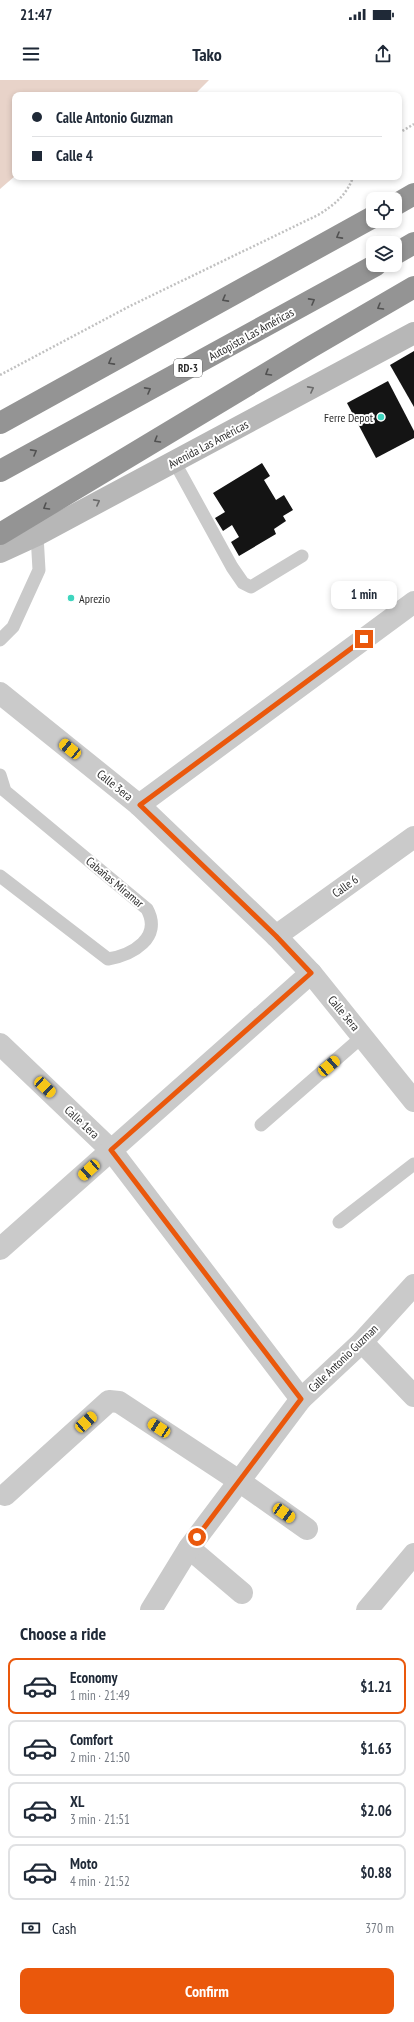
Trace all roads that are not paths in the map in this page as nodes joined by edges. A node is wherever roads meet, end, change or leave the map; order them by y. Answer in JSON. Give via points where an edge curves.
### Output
{"nodes":[{"id":1,"x":414,"y":194,"type":"edge"},
{"id":2,"x":402,"y":201,"type":"edge"},
{"id":3,"x":366,"y":221,"type":"edge"},
{"id":4,"x":414,"y":243,"type":"edge"},
{"id":5,"x":402,"y":250,"type":"edge"},
{"id":6,"x":366,"y":270,"type":"edge"},
{"id":7,"x":414,"y":287,"type":"edge"},
{"id":8,"x":414,"y":333,"type":"edge"},
{"id":9,"x":0,"y":423,"type":"edge"},
{"id":10,"x":174,"y":461,"type":"junction"},
{"id":11,"x":0,"y":471,"type":"edge"},
{"id":12,"x":0,"y":534,"type":"edge"},
{"id":13,"x":37,"y":534,"type":"junction"},
{"id":14,"x":0,"y":552,"type":"edge"},
{"id":15,"x":302,"y":556,"type":"dead end"},
{"id":16,"x":414,"y":602,"type":"edge"},
{"id":17,"x":0,"y":640,"type":"edge"},
{"id":18,"x":0,"y":693,"type":"edge"},
{"id":19,"x":0,"y":775,"type":"edge"},
{"id":20,"x":140,"y":805,"type":"junction"},
{"id":21,"x":414,"y":837,"type":"edge"},
{"id":22,"x":0,"y":876,"type":"edge"},
{"id":23,"x":276,"y":936,"type":"junction"},
{"id":24,"x":311,"y":973,"type":"junction"},
{"id":25,"x":363,"y":1036,"type":"junction"},
{"id":26,"x":0,"y":1044,"type":"edge"},
{"id":27,"x":414,"y":1101,"type":"edge"},
{"id":28,"x":261,"y":1126,"type":"dead end"},
{"id":29,"x":111,"y":1150,"type":"junction"},
{"id":30,"x":414,"y":1164,"type":"edge"},
{"id":31,"x":339,"y":1222,"type":"dead end"},
{"id":32,"x":0,"y":1249,"type":"edge"},
{"id":33,"x":414,"y":1285,"type":"edge"},
{"id":34,"x":362,"y":1342,"type":"junction"},
{"id":35,"x":413,"y":1392,"type":"edge"},
{"id":36,"x":301,"y":1399,"type":"junction"},
{"id":37,"x":239,"y":1481,"type":"junction"},
{"id":38,"x":5,"y":1495,"type":"dead end"},
{"id":39,"x":307,"y":1530,"type":"dead end"},
{"id":40,"x":189,"y":1548,"type":"junction"},
{"id":41,"x":414,"y":1554,"type":"edge"},
{"id":42,"x":242,"y":1593,"type":"dead end"},
{"id":43,"x":151,"y":1610,"type":"edge"},
{"id":44,"x":367,"y":1610,"type":"edge"}],
"edges":[{"from":1,"to":2,"type":"highway"},
{"from":3,"to":9,"type":"highway","one_way":true},
{"from":4,"to":5,"type":"highway"},
{"from":11,"to":6,"type":"highway","name":"Autopista Las Américas","number":"RD-3","one_way":true},
{"from":7,"to":12,"type":"highway","one_way":true},
{"from":10,"to":8,"type":"main road","name":"Avenida Las Américas","one_way":true},
{"from":13,"to":10,"type":"main road","name":"Avenida Las Américas","one_way":true},
{"from":10,"to":15,"type":"lane","via":[[243,583],[251,587]]},
{"from":13,"to":14,"type":"main road","name":"Avenida Las Américas"},
{"from":13,"to":17,"type":"lane","via":[[39,570],[13,627]]},
{"from":16,"to":20,"type":"street"},
{"from":18,"to":20,"type":"street","name":"Calle 3era"},
{"from":19,"to":22,"type":"lane","name":"Cabañas Miramar","via":[[6,791],[147,910],[152,919],[152,929],[141,946],[124,956],[108,959]]},
{"from":20,"to":23,"type":"street","name":"Calle 3era"},
{"from":21,"to":23,"type":"street","name":"Calle 6"},
{"from":23,"to":24,"type":"street","name":"Calle 3era"},
{"from":24,"to":25,"type":"street","name":"Calle 3era"},
{"from":24,"to":29,"type":"street"},
{"from":25,"to":27,"type":"street","name":"Calle 3era"},
{"from":25,"to":28,"type":"lane"},
{"from":26,"to":29,"type":"street","name":"Calle 1era"},
{"from":29,"to":32,"type":"street"},
{"from":29,"to":36,"type":"street","name":"Calle 1era"},
{"from":30,"to":31,"type":"lane"},
{"from":33,"to":34,"type":"street","name":"Calle Antonio Guzman"},
{"from":34,"to":35,"type":"street"},
{"from":34,"to":36,"type":"street","name":"Calle Antonio Guzman"},
{"from":36,"to":37,"type":"street","name":"Calle Antonio Guzman"},
{"from":37,"to":38,"type":"street","via":[[119,1402],[109,1401]]},
{"from":37,"to":39,"type":"street"},
{"from":37,"to":40,"type":"street","name":"Calle Antonio Guzman"},
{"from":40,"to":42,"type":"street"},
{"from":40,"to":43,"type":"street","name":"Calle Antonio Guzman"},
{"from":41,"to":44,"type":"street"}]}
